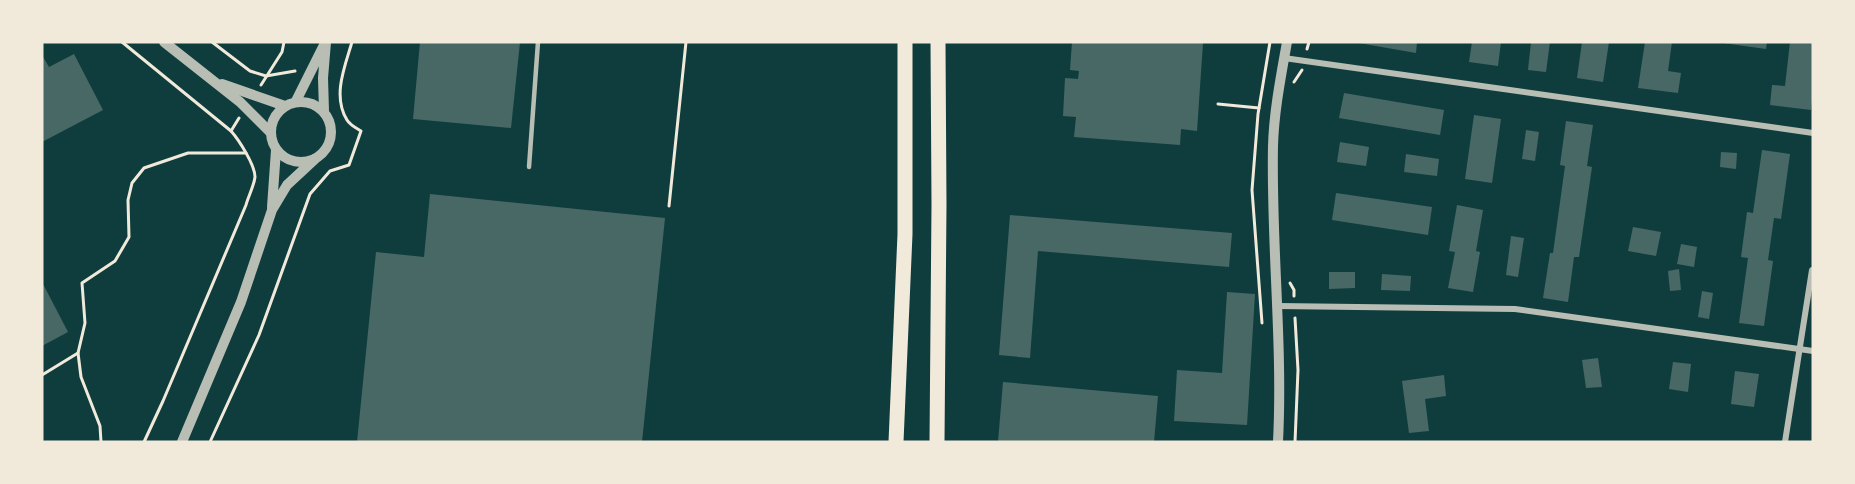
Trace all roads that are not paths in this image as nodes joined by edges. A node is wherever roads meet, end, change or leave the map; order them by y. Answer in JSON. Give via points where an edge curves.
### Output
{"nodes":[{"id":1,"x":164,"y":42,"type":"edge"},
{"id":2,"x":326,"y":42,"type":"edge"},
{"id":3,"x":538,"y":42,"type":"edge"},
{"id":4,"x":905,"y":42,"type":"edge"},
{"id":5,"x":938,"y":42,"type":"edge"},
{"id":6,"x":1287,"y":42,"type":"edge"},
{"id":7,"x":1284,"y":58,"type":"junction"},
{"id":8,"x":216,"y":82,"type":"junction"},
{"id":9,"x":296,"y":101,"type":"junction"},
{"id":10,"x":285,"y":106,"type":"junction"},
{"id":11,"x":324,"y":111,"type":"junction"},
{"id":12,"x":270,"y":132,"type":"junction"},
{"id":13,"x":1813,"y":134,"type":"edge"},
{"id":14,"x":276,"y":150,"type":"junction"},
{"id":15,"x":315,"y":159,"type":"junction"},
{"id":16,"x":529,"y":167,"type":"dead end"},
{"id":17,"x":272,"y":210,"type":"junction"},
{"id":18,"x":1812,"y":270,"type":"edge"},
{"id":19,"x":1278,"y":306,"type":"junction"},
{"id":20,"x":1800,"y":349,"type":"junction"},
{"id":21,"x":1813,"y":351,"type":"edge"},
{"id":22,"x":182,"y":442,"type":"edge"},
{"id":23,"x":896,"y":442,"type":"edge"},
{"id":24,"x":937,"y":442,"type":"edge"},
{"id":25,"x":1278,"y":442,"type":"edge"},
{"id":26,"x":1785,"y":442,"type":"edge"}],
"edges":[{"from":1,"to":8,"type":"street"},
{"from":2,"to":9,"type":"street"},
{"from":2,"to":11,"type":"street"},
{"from":3,"to":16,"type":"lane"},
{"from":4,"to":23,"type":"main road","via":[[905,234]]},
{"from":5,"to":24,"type":"main road"},
{"from":6,"to":7,"type":"street"},
{"from":7,"to":13,"type":"street"},
{"from":7,"to":19,"type":"street","via":[[1273,143]]},
{"from":8,"to":10,"type":"street"},
{"from":8,"to":12,"type":"street"},
{"from":9,"to":10,"type":"street"},
{"from":9,"to":11,"type":"street"},
{"from":10,"to":12,"type":"street","via":[[275,116]]},
{"from":11,"to":15,"type":"street","via":[[332,127],[331,139]]},
{"from":12,"to":14,"type":"street"},
{"from":14,"to":15,"type":"street","via":[[295,162]]},
{"from":14,"to":17,"type":"street"},
{"from":15,"to":17,"type":"street","via":[[287,185]]},
{"from":17,"to":22,"type":"street","via":[[241,302]]},
{"from":18,"to":20,"type":"street"},
{"from":19,"to":20,"type":"street","via":[[1515,309]]},
{"from":19,"to":25,"type":"street"},
{"from":20,"to":21,"type":"street"},
{"from":20,"to":26,"type":"street"}]}
